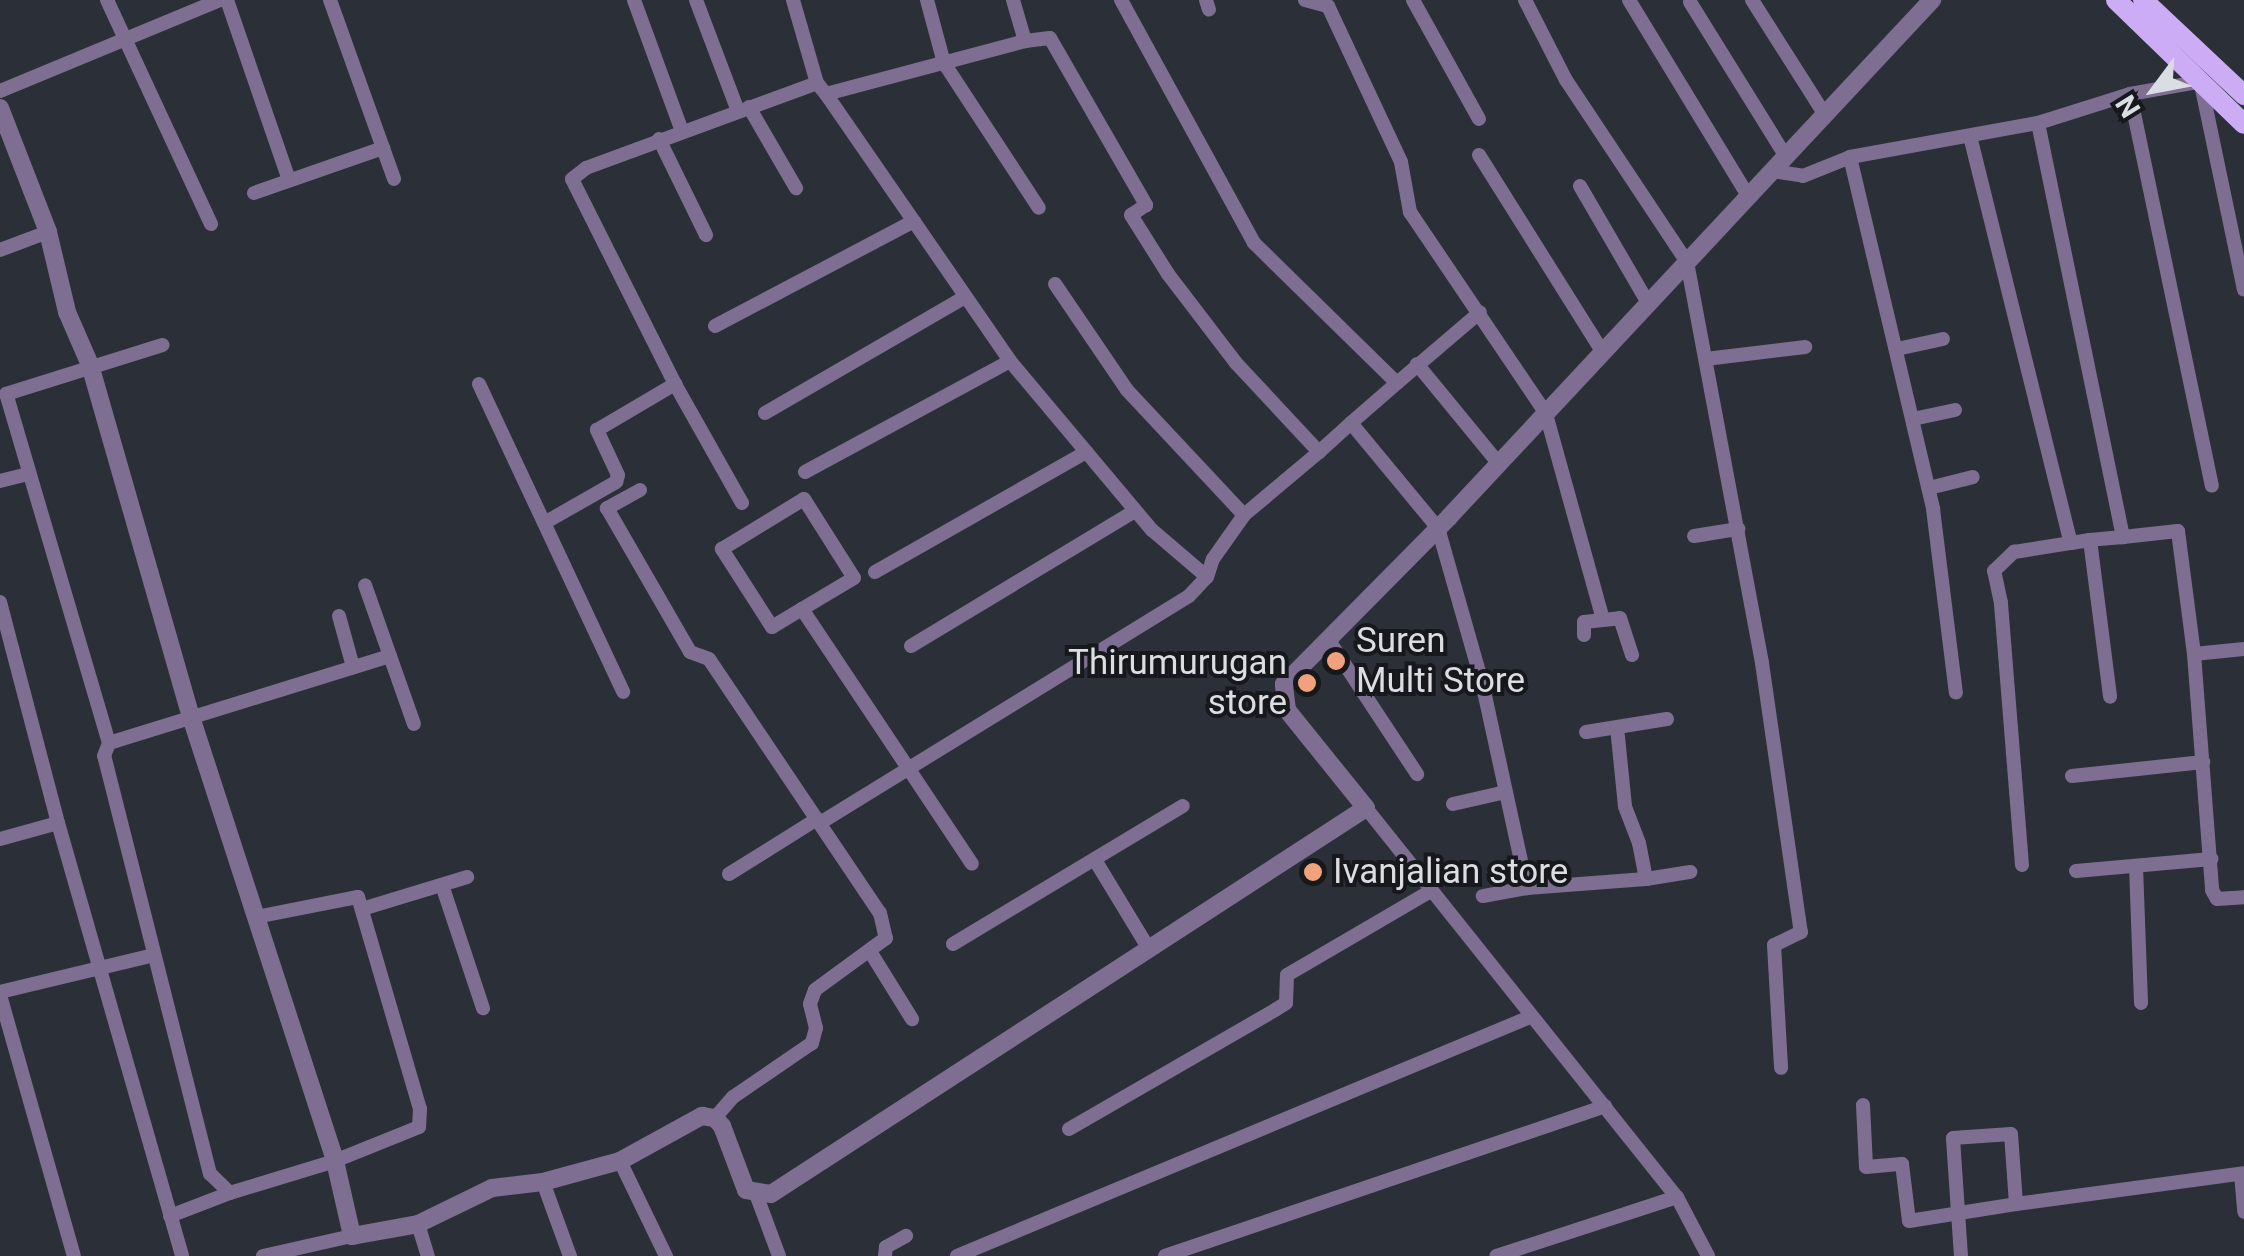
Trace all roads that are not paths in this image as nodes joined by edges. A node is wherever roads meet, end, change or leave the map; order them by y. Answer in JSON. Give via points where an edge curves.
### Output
{"nodes":[{"id":1,"x":107,"y":0,"type":"edge"},
{"id":2,"x":223,"y":0,"type":"edge"},
{"id":3,"x":330,"y":0,"type":"edge"},
{"id":4,"x":634,"y":0,"type":"edge"},
{"id":5,"x":696,"y":0,"type":"edge"},
{"id":6,"x":792,"y":0,"type":"edge"},
{"id":7,"x":927,"y":0,"type":"edge"},
{"id":8,"x":1014,"y":0,"type":"edge"},
{"id":9,"x":1121,"y":0,"type":"edge"},
{"id":10,"x":1305,"y":0,"type":"edge"},
{"id":11,"x":1413,"y":0,"type":"edge"},
{"id":12,"x":1525,"y":0,"type":"edge"},
{"id":13,"x":1629,"y":0,"type":"edge"},
{"id":14,"x":1752,"y":0,"type":"edge"},
{"id":15,"x":1932,"y":0,"type":"edge"},
{"id":16,"x":2116,"y":0,"type":"edge"},
{"id":17,"x":2144,"y":0,"type":"edge"},
{"id":18,"x":1690,"y":2,"type":"edge"},
{"id":19,"x":124,"y":41,"type":"junction"},
{"id":20,"x":1025,"y":41,"type":"junction"},
{"id":21,"x":944,"y":62,"type":"junction"},
{"id":22,"x":2215,"y":67,"type":"junction"},
{"id":23,"x":2200,"y":84,"type":"junction"},
{"id":24,"x":822,"y":88,"type":"junction"},
{"id":25,"x":0,"y":91,"type":"edge"},
{"id":26,"x":2130,"y":94,"type":"junction"},
{"id":27,"x":2244,"y":95,"type":"edge"},
{"id":28,"x":0,"y":108,"type":"edge"},
{"id":29,"x":743,"y":109,"type":"junction"},
{"id":30,"x":1825,"y":115,"type":"junction"},
{"id":31,"x":1479,"y":120,"type":"dead end"},
{"id":32,"x":2038,"y":124,"type":"junction"},
{"id":33,"x":2244,"y":124,"type":"edge"},
{"id":34,"x":682,"y":131,"type":"junction"},
{"id":35,"x":1970,"y":136,"type":"junction"},
{"id":36,"x":659,"y":140,"type":"junction"},
{"id":37,"x":384,"y":148,"type":"junction"},
{"id":38,"x":1478,"y":156,"type":"dead end"},
{"id":39,"x":1850,"y":158,"type":"junction"},
{"id":40,"x":1779,"y":164,"type":"junction"},
{"id":41,"x":394,"y":179,"type":"dead end"},
{"id":42,"x":289,"y":180,"type":"junction"},
{"id":43,"x":1580,"y":186,"type":"dead end"},
{"id":44,"x":796,"y":188,"type":"dead end"},
{"id":45,"x":254,"y":193,"type":"dead end"},
{"id":46,"x":1749,"y":197,"type":"junction"},
{"id":47,"x":1039,"y":208,"type":"dead end"},
{"id":48,"x":914,"y":220,"type":"junction"},
{"id":49,"x":212,"y":224,"type":"dead end"},
{"id":50,"x":48,"y":232,"type":"junction"},
{"id":51,"x":706,"y":235,"type":"dead end"},
{"id":52,"x":0,"y":250,"type":"edge"},
{"id":53,"x":1687,"y":262,"type":"junction"},
{"id":54,"x":1054,"y":284,"type":"dead end"},
{"id":55,"x":2244,"y":290,"type":"edge"},
{"id":56,"x":963,"y":298,"type":"junction"},
{"id":57,"x":1648,"y":303,"type":"junction"},
{"id":58,"x":1480,"y":312,"type":"junction"},
{"id":59,"x":715,"y":326,"type":"dead end"},
{"id":60,"x":1944,"y":339,"type":"dead end"},
{"id":61,"x":162,"y":345,"type":"dead end"},
{"id":62,"x":1805,"y":348,"type":"dead end"},
{"id":63,"x":1896,"y":349,"type":"junction"},
{"id":64,"x":1603,"y":353,"type":"junction"},
{"id":65,"x":1706,"y":359,"type":"junction"},
{"id":66,"x":1010,"y":361,"type":"junction"},
{"id":67,"x":1417,"y":364,"type":"junction"},
{"id":68,"x":90,"y":365,"type":"junction"},
{"id":69,"x":1397,"y":383,"type":"junction"},
{"id":70,"x":479,"y":384,"type":"dead end"},
{"id":71,"x":675,"y":384,"type":"junction"},
{"id":72,"x":1956,"y":410,"type":"dead end"},
{"id":73,"x":765,"y":413,"type":"dead end"},
{"id":74,"x":1546,"y":414,"type":"junction"},
{"id":75,"x":1912,"y":419,"type":"junction"},
{"id":76,"x":1351,"y":423,"type":"junction"},
{"id":77,"x":1086,"y":452,"type":"junction"},
{"id":78,"x":1319,"y":452,"type":"junction"},
{"id":79,"x":1500,"y":464,"type":"junction"},
{"id":80,"x":805,"y":472,"type":"dead end"},
{"id":81,"x":29,"y":474,"type":"junction"},
{"id":82,"x":1973,"y":477,"type":"dead end"},
{"id":83,"x":0,"y":482,"type":"edge"},
{"id":84,"x":2212,"y":485,"type":"dead end"},
{"id":85,"x":1928,"y":488,"type":"junction"},
{"id":86,"x":640,"y":490,"type":"dead end"},
{"id":87,"x":742,"y":503,"type":"dead end"},
{"id":88,"x":1135,"y":510,"type":"junction"},
{"id":89,"x":1244,"y":515,"type":"junction"},
{"id":90,"x":546,"y":522,"type":"junction"},
{"id":91,"x":1438,"y":528,"type":"junction"},
{"id":92,"x":1738,"y":529,"type":"junction"},
{"id":93,"x":1694,"y":536,"type":"dead end"},
{"id":94,"x":2123,"y":536,"type":"junction"},
{"id":95,"x":2090,"y":540,"type":"junction"},
{"id":96,"x":2071,"y":543,"type":"junction"},
{"id":97,"x":875,"y":572,"type":"dead end"},
{"id":98,"x":1206,"y":577,"type":"junction"},
{"id":99,"x":365,"y":585,"type":"dead end"},
{"id":100,"x":0,"y":602,"type":"edge"},
{"id":101,"x":802,"y":609,"type":"junction"},
{"id":102,"x":339,"y":616,"type":"dead end"},
{"id":103,"x":1603,"y":619,"type":"junction"},
{"id":104,"x":1584,"y":635,"type":"dead end"},
{"id":105,"x":1328,"y":639,"type":"junction"},
{"id":106,"x":911,"y":646,"type":"dead end"},
{"id":107,"x":2244,"y":649,"type":"edge"},
{"id":108,"x":2194,"y":654,"type":"junction"},
{"id":109,"x":1632,"y":655,"type":"dead end"},
{"id":110,"x":390,"y":656,"type":"junction"},
{"id":111,"x":353,"y":668,"type":"junction"},
{"id":112,"x":623,"y":692,"type":"dead end"},
{"id":113,"x":1956,"y":693,"type":"dead end"},
{"id":114,"x":2110,"y":698,"type":"dead end"},
{"id":115,"x":191,"y":716,"type":"junction"},
{"id":116,"x":1668,"y":719,"type":"dead end"},
{"id":117,"x":414,"y":724,"type":"dead end"},
{"id":118,"x":1617,"y":727,"type":"junction"},
{"id":119,"x":1586,"y":732,"type":"dead end"},
{"id":120,"x":109,"y":743,"type":"junction"},
{"id":121,"x":2203,"y":762,"type":"junction"},
{"id":122,"x":907,"y":766,"type":"junction"},
{"id":123,"x":1417,"y":774,"type":"dead end"},
{"id":124,"x":2072,"y":776,"type":"dead end"},
{"id":125,"x":1506,"y":792,"type":"junction"},
{"id":126,"x":1453,"y":804,"type":"dead end"},
{"id":127,"x":1183,"y":806,"type":"dead end"},
{"id":128,"x":1366,"y":808,"type":"junction"},
{"id":129,"x":818,"y":821,"type":"junction"},
{"id":130,"x":58,"y":823,"type":"junction"},
{"id":131,"x":0,"y":839,"type":"edge"},
{"id":132,"x":2211,"y":859,"type":"junction"},
{"id":133,"x":1095,"y":860,"type":"junction"},
{"id":134,"x":972,"y":864,"type":"dead end"},
{"id":135,"x":2022,"y":865,"type":"dead end"},
{"id":136,"x":2136,"y":866,"type":"junction"},
{"id":137,"x":2076,"y":871,"type":"dead end"},
{"id":138,"x":1690,"y":872,"type":"dead end"},
{"id":139,"x":729,"y":874,"type":"dead end"},
{"id":140,"x":467,"y":877,"type":"dead end"},
{"id":141,"x":1646,"y":879,"type":"junction"},
{"id":142,"x":442,"y":884,"type":"junction"},
{"id":143,"x":1527,"y":888,"type":"junction"},
{"id":144,"x":1431,"y":891,"type":"junction"},
{"id":145,"x":1483,"y":896,"type":"dead end"},
{"id":146,"x":2244,"y":897,"type":"edge"},
{"id":147,"x":362,"y":908,"type":"junction"},
{"id":148,"x":256,"y":917,"type":"junction"},
{"id":149,"x":952,"y":944,"type":"dead end"},
{"id":150,"x":1150,"y":950,"type":"junction"},
{"id":151,"x":871,"y":953,"type":"junction"},
{"id":152,"x":154,"y":955,"type":"junction"},
{"id":153,"x":100,"y":969,"type":"junction"},
{"id":154,"x":0,"y":994,"type":"edge"},
{"id":155,"x":2141,"y":1002,"type":"dead end"},
{"id":156,"x":483,"y":1008,"type":"dead end"},
{"id":157,"x":1530,"y":1017,"type":"junction"},
{"id":158,"x":912,"y":1018,"type":"dead end"},
{"id":159,"x":1781,"y":1068,"type":"dead end"},
{"id":160,"x":1863,"y":1105,"type":"dead end"},
{"id":161,"x":1604,"y":1106,"type":"junction"},
{"id":162,"x":715,"y":1118,"type":"junction"},
{"id":163,"x":1069,"y":1128,"type":"dead end"},
{"id":164,"x":334,"y":1161,"type":"junction"},
{"id":165,"x":620,"y":1161,"type":"junction"},
{"id":166,"x":2243,"y":1174,"type":"edge"},
{"id":167,"x":543,"y":1182,"type":"junction"},
{"id":168,"x":230,"y":1193,"type":"junction"},
{"id":169,"x":756,"y":1194,"type":"junction"},
{"id":170,"x":1677,"y":1197,"type":"junction"},
{"id":171,"x":2016,"y":1204,"type":"junction"},
{"id":172,"x":2244,"y":1212,"type":"edge"},
{"id":173,"x":1957,"y":1214,"type":"junction"},
{"id":174,"x":170,"y":1216,"type":"junction"},
{"id":175,"x":418,"y":1224,"type":"junction"},
{"id":176,"x":352,"y":1236,"type":"junction"},
{"id":177,"x":906,"y":1236,"type":"dead end"},
{"id":178,"x":308,"y":1251,"type":"edge"},
{"id":179,"x":74,"y":1256,"type":"edge"},
{"id":180,"x":182,"y":1256,"type":"edge"},
{"id":181,"x":264,"y":1256,"type":"edge"},
{"id":182,"x":428,"y":1256,"type":"edge"},
{"id":183,"x":570,"y":1256,"type":"edge"},
{"id":184,"x":666,"y":1256,"type":"edge"},
{"id":185,"x":779,"y":1256,"type":"edge"},
{"id":186,"x":885,"y":1256,"type":"edge"},
{"id":187,"x":957,"y":1256,"type":"edge"},
{"id":188,"x":1164,"y":1256,"type":"edge"},
{"id":189,"x":1496,"y":1256,"type":"edge"},
{"id":190,"x":1708,"y":1256,"type":"edge"},
{"id":191,"x":1960,"y":1256,"type":"edge"}],
"edges":[{"from":1,"to":19,"type":"street"},
{"from":2,"to":19,"type":"street"},
{"from":2,"to":42,"type":"street"},
{"from":3,"to":37,"type":"street"},
{"from":4,"to":34,"type":"street"},
{"from":5,"to":29,"type":"street"},
{"from":6,"to":24,"type":"street"},
{"from":7,"to":21,"type":"street"},
{"from":8,"to":20,"type":"street"},
{"from":9,"to":69,"type":"street","via":[[1254,242]]},
{"from":10,"to":58,"type":"street","via":[[1328,6],[1401,162],[1410,212]]},
{"from":11,"to":31,"type":"street"},
{"from":12,"to":53,"type":"street","via":[[1566,80]]},
{"from":13,"to":46,"type":"street"},
{"from":14,"to":30,"type":"street"},
{"from":15,"to":30,"type":"street"},
{"from":16,"to":23,"type":"main road"},
{"from":17,"to":22,"type":"main road"},
{"from":18,"to":40,"type":"street"},
{"from":19,"to":25,"type":"street"},
{"from":19,"to":49,"type":"street"},
{"from":20,"to":21,"type":"street"},
{"from":20,"to":78,"type":"street","via":[[1050,38],[1146,205],[1131,215],[1168,274],[1236,363]]},
{"from":21,"to":24,"type":"street"},
{"from":21,"to":47,"type":"street"},
{"from":22,"to":23,"type":"street"},
{"from":22,"to":27,"type":"main road"},
{"from":23,"to":26,"type":"street"},
{"from":23,"to":33,"type":"main road"},
{"from":23,"to":55,"type":"street"},
{"from":24,"to":29,"type":"street"},
{"from":24,"to":48,"type":"street"},
{"from":26,"to":32,"type":"street"},
{"from":26,"to":84,"type":"street"},
{"from":28,"to":50,"type":"street"},
{"from":29,"to":34,"type":"street"},
{"from":29,"to":44,"type":"street"},
{"from":30,"to":40,"type":"street"},
{"from":32,"to":35,"type":"street"},
{"from":32,"to":94,"type":"street"},
{"from":34,"to":36,"type":"street"},
{"from":35,"to":39,"type":"street"},
{"from":35,"to":96,"type":"street"},
{"from":36,"to":51,"type":"street"},
{"from":36,"to":71,"type":"street","via":[[577,172],[572,180]]},
{"from":37,"to":41,"type":"street"},
{"from":37,"to":42,"type":"street"},
{"from":38,"to":64,"type":"street"},
{"from":39,"to":40,"type":"street","via":[[1802,176]]},
{"from":39,"to":63,"type":"street"},
{"from":40,"to":46,"type":"street"},
{"from":42,"to":45,"type":"street"},
{"from":43,"to":57,"type":"street"},
{"from":46,"to":53,"type":"street"},
{"from":48,"to":56,"type":"street"},
{"from":48,"to":59,"type":"street"},
{"from":50,"to":52,"type":"street"},
{"from":50,"to":68,"type":"street","via":[[67,312]]},
{"from":53,"to":57,"type":"street"},
{"from":53,"to":65,"type":"street"},
{"from":54,"to":89,"type":"street","via":[[1127,390]]},
{"from":56,"to":66,"type":"street"},
{"from":56,"to":73,"type":"street"},
{"from":57,"to":64,"type":"street"},
{"from":58,"to":67,"type":"street"},
{"from":58,"to":74,"type":"street"},
{"from":60,"to":63,"type":"street"},
{"from":61,"to":68,"type":"street"},
{"from":62,"to":65,"type":"street"},
{"from":63,"to":75,"type":"street"},
{"from":64,"to":74,"type":"street"},
{"from":65,"to":92,"type":"street"},
{"from":66,"to":77,"type":"street"},
{"from":66,"to":80,"type":"street"},
{"from":67,"to":69,"type":"street"},
{"from":67,"to":79,"type":"street"},
{"from":68,"to":81,"type":"street","via":[[6,394]]},
{"from":68,"to":115,"type":"street"},
{"from":69,"to":76,"type":"street"},
{"from":70,"to":90,"type":"street"},
{"from":71,"to":87,"type":"street"},
{"from":71,"to":90,"type":"street","via":[[597,430],[616,482]]},
{"from":72,"to":75,"type":"street"},
{"from":74,"to":79,"type":"street"},
{"from":74,"to":103,"type":"street"},
{"from":75,"to":85,"type":"street"},
{"from":76,"to":78,"type":"street"},
{"from":76,"to":91,"type":"street"},
{"from":77,"to":88,"type":"street"},
{"from":77,"to":97,"type":"street"},
{"from":78,"to":89,"type":"street"},
{"from":79,"to":91,"type":"street"},
{"from":81,"to":83,"type":"street"},
{"from":81,"to":120,"type":"street"},
{"from":82,"to":85,"type":"street"},
{"from":85,"to":113,"type":"street"},
{"from":86,"to":129,"type":"street","via":[[607,508],[690,652],[709,659]]},
{"from":88,"to":98,"type":"street"},
{"from":88,"to":106,"type":"street"},
{"from":89,"to":98,"type":"street"},
{"from":90,"to":112,"type":"street"},
{"from":91,"to":105,"type":"street"},
{"from":91,"to":125,"type":"street"},
{"from":92,"to":93,"type":"street"},
{"from":92,"to":159,"type":"street","via":[[1801,932],[1774,945]]},
{"from":94,"to":95,"type":"street"},
{"from":94,"to":108,"type":"street","via":[[2178,530]]},
{"from":95,"to":96,"type":"street"},
{"from":95,"to":114,"type":"street"},
{"from":96,"to":135,"type":"street","via":[[2014,552],[1994,571]]},
{"from":98,"to":122,"type":"street","via":[[1189,596]]},
{"from":99,"to":110,"type":"street"},
{"from":100,"to":130,"type":"street"},
{"from":101,"to":101,"type":"street","via":[[854,578],[804,499],[722,549],[772,627]]},
{"from":101,"to":122,"type":"street"},
{"from":102,"to":111,"type":"street"},
{"from":103,"to":104,"type":"street","via":[[1584,622]]},
{"from":103,"to":109,"type":"street","via":[[1624,622]]},
{"from":105,"to":123,"type":"street"},
{"from":105,"to":128,"type":"street","via":[[1284,684],[1287,710]]},
{"from":107,"to":108,"type":"street"},
{"from":108,"to":121,"type":"street"},
{"from":110,"to":111,"type":"street"},
{"from":110,"to":117,"type":"street"},
{"from":111,"to":115,"type":"street"},
{"from":115,"to":120,"type":"street"},
{"from":115,"to":148,"type":"street"},
{"from":116,"to":118,"type":"street"},
{"from":118,"to":119,"type":"street"},
{"from":118,"to":141,"type":"street","via":[[1625,806]]},
{"from":120,"to":152,"type":"street","via":[[104,756]]},
{"from":121,"to":124,"type":"street"},
{"from":121,"to":132,"type":"street"},
{"from":122,"to":129,"type":"street"},
{"from":122,"to":134,"type":"street"},
{"from":125,"to":126,"type":"street"},
{"from":125,"to":143,"type":"street"},
{"from":127,"to":133,"type":"street"},
{"from":128,"to":144,"type":"street"},
{"from":128,"to":150,"type":"street"},
{"from":129,"to":139,"type":"street"},
{"from":129,"to":151,"type":"street","via":[[880,913],[886,938]]},
{"from":130,"to":131,"type":"street"},
{"from":130,"to":153,"type":"street"},
{"from":132,"to":136,"type":"street"},
{"from":132,"to":146,"type":"street","via":[[2213,895]]},
{"from":133,"to":149,"type":"street"},
{"from":133,"to":150,"type":"street"},
{"from":136,"to":137,"type":"street"},
{"from":136,"to":155,"type":"street"},
{"from":138,"to":141,"type":"street"},
{"from":140,"to":142,"type":"street"},
{"from":141,"to":143,"type":"street"},
{"from":142,"to":147,"type":"street"},
{"from":142,"to":156,"type":"street"},
{"from":143,"to":145,"type":"street"},
{"from":144,"to":157,"type":"street"},
{"from":144,"to":163,"type":"street","via":[[1287,976],[1286,1003],[1276,1010]]},
{"from":147,"to":148,"type":"street","via":[[358,897]]},
{"from":147,"to":164,"type":"street","via":[[420,1127]]},
{"from":148,"to":164,"type":"street"},
{"from":150,"to":169,"type":"street","via":[[770,1194]]},
{"from":151,"to":158,"type":"street"},
{"from":151,"to":162,"type":"street","via":[[815,990],[812,1043]]},
{"from":152,"to":153,"type":"street"},
{"from":152,"to":168,"type":"street","via":[[210,1174]]},
{"from":153,"to":154,"type":"street"},
{"from":153,"to":174,"type":"street"},
{"from":154,"to":179,"type":"street"},
{"from":157,"to":161,"type":"street"},
{"from":157,"to":187,"type":"street"},
{"from":160,"to":173,"type":"street","via":[[1866,1167],[1902,1164],[1909,1221]]},
{"from":161,"to":170,"type":"street"},
{"from":161,"to":188,"type":"street"},
{"from":162,"to":165,"type":"street","via":[[702,1116]]},
{"from":162,"to":169,"type":"street","via":[[746,1190]]},
{"from":164,"to":168,"type":"street"},
{"from":164,"to":176,"type":"street"},
{"from":165,"to":167,"type":"street"},
{"from":165,"to":184,"type":"street"},
{"from":166,"to":171,"type":"street"},
{"from":166,"to":172,"type":"street"},
{"from":167,"to":175,"type":"street","via":[[492,1188]]},
{"from":167,"to":183,"type":"street"},
{"from":168,"to":174,"type":"street"},
{"from":169,"to":185,"type":"street"},
{"from":170,"to":189,"type":"street"},
{"from":170,"to":190,"type":"street"},
{"from":171,"to":173,"type":"street"},
{"from":171,"to":173,"type":"street","via":[[2010,1134],[1953,1138]]},
{"from":173,"to":191,"type":"street"},
{"from":174,"to":180,"type":"street"},
{"from":175,"to":176,"type":"street"},
{"from":175,"to":182,"type":"street"},
{"from":176,"to":178,"type":"street"},
{"from":177,"to":186,"type":"street","via":[[886,1247]]},
{"from":178,"to":181,"type":"street"}]}
